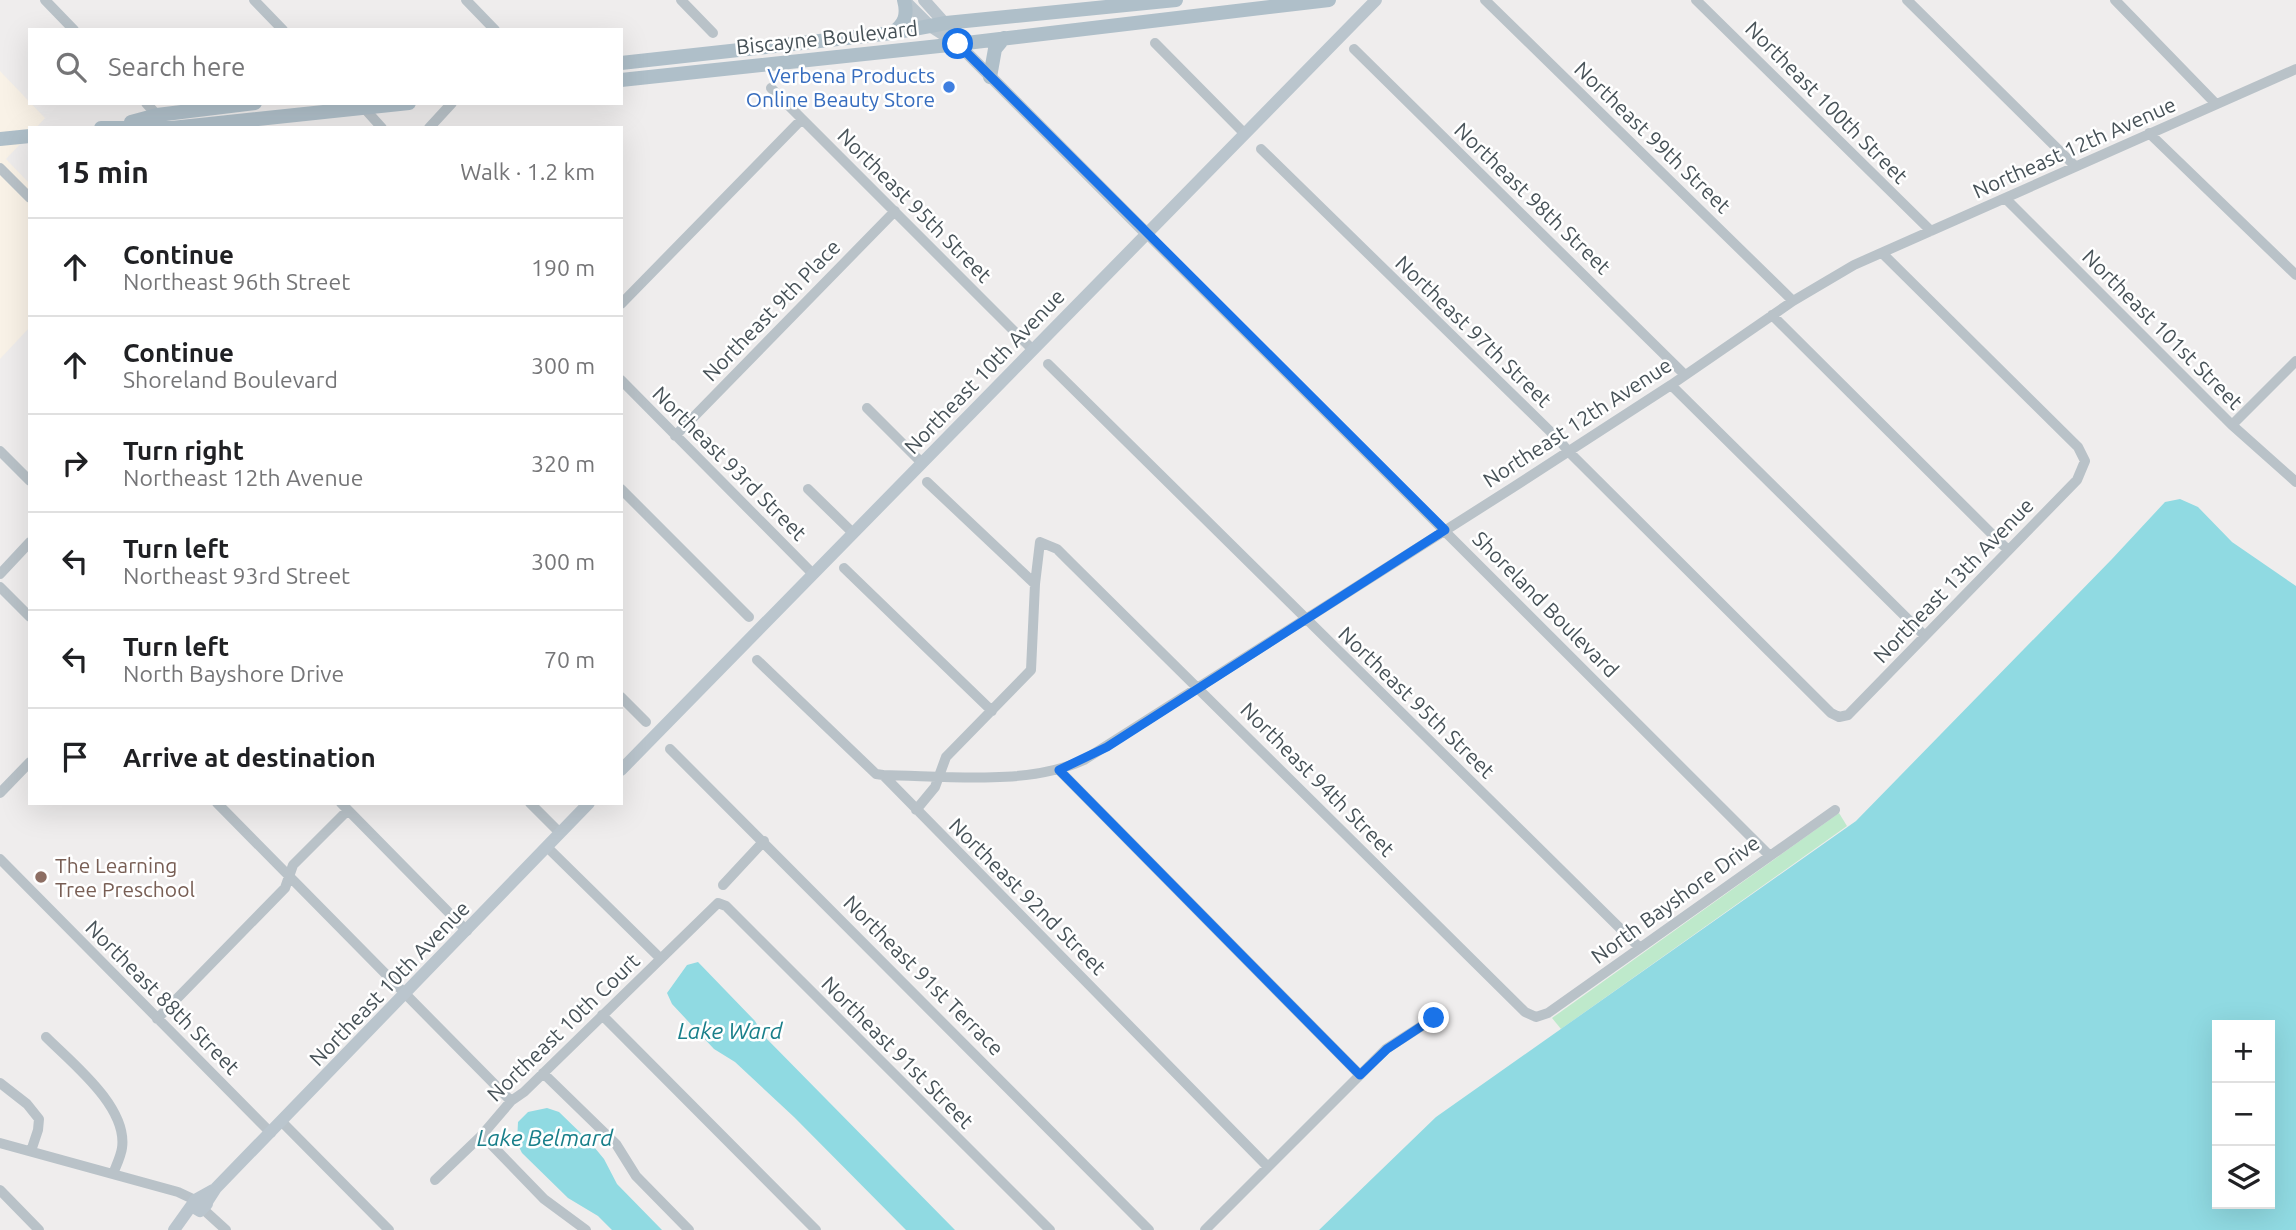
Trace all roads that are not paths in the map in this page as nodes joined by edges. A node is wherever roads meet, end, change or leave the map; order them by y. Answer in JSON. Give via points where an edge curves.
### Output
{"nodes":[{"id":1,"x":44,"y":0,"type":"edge"},
{"id":2,"x":254,"y":0,"type":"edge"},
{"id":3,"x":466,"y":0,"type":"edge"},
{"id":4,"x":681,"y":0,"type":"edge"},
{"id":5,"x":904,"y":0,"type":"edge"},
{"id":6,"x":924,"y":0,"type":"edge"},
{"id":7,"x":1176,"y":0,"type":"edge"},
{"id":8,"x":1329,"y":0,"type":"edge"},
{"id":9,"x":1377,"y":0,"type":"edge"},
{"id":10,"x":1485,"y":0,"type":"edge"},
{"id":11,"x":1696,"y":0,"type":"edge"},
{"id":12,"x":1907,"y":0,"type":"edge"},
{"id":13,"x":2115,"y":0,"type":"edge"},
{"id":14,"x":946,"y":23,"type":"junction"},
{"id":15,"x":930,"y":26,"type":"junction"},
{"id":16,"x":72,"y":28,"type":"edge"},
{"id":17,"x":281,"y":28,"type":"edge"},
{"id":18,"x":493,"y":28,"type":"edge"},
{"id":19,"x":713,"y":33,"type":"dead end"},
{"id":20,"x":892,"y":33,"type":"junction"},
{"id":21,"x":1004,"y":38,"type":"junction"},
{"id":22,"x":1155,"y":43,"type":"dead end"},
{"id":23,"x":958,"y":44,"type":"junction"},
{"id":24,"x":1354,"y":49,"type":"dead end"},
{"id":25,"x":648,"y":61,"type":"junction"},
{"id":26,"x":623,"y":63,"type":"edge"},
{"id":27,"x":2295,"y":70,"type":"edge"},
{"id":28,"x":623,"y":76,"type":"edge"},
{"id":29,"x":990,"y":77,"type":"junction"},
{"id":30,"x":623,"y":78,"type":"edge"},
{"id":31,"x":771,"y":88,"type":"dead end"},
{"id":32,"x":2216,"y":104,"type":"junction"},
{"id":33,"x":148,"y":105,"type":"edge"},
{"id":34,"x":239,"y":105,"type":"edge"},
{"id":35,"x":391,"y":105,"type":"edge"},
{"id":36,"x":450,"y":105,"type":"edge"},
{"id":37,"x":365,"y":108,"type":"junction"},
{"id":38,"x":157,"y":115,"type":"junction"},
{"id":39,"x":802,"y":119,"type":"junction"},
{"id":40,"x":111,"y":126,"type":"edge"},
{"id":41,"x":191,"y":126,"type":"edge"},
{"id":42,"x":380,"y":126,"type":"edge"},
{"id":43,"x":431,"y":126,"type":"edge"},
{"id":44,"x":2149,"y":133,"type":"junction"},
{"id":45,"x":1244,"y":134,"type":"junction"},
{"id":46,"x":28,"y":136,"type":"edge"},
{"id":47,"x":0,"y":139,"type":"edge"},
{"id":48,"x":1261,"y":149,"type":"dead end"},
{"id":49,"x":2075,"y":166,"type":"junction"},
{"id":50,"x":0,"y":168,"type":"edge"},
{"id":51,"x":28,"y":196,"type":"edge"},
{"id":52,"x":2006,"y":199,"type":"junction"},
{"id":53,"x":895,"y":211,"type":"junction"},
{"id":54,"x":1931,"y":231,"type":"junction"},
{"id":55,"x":1146,"y":233,"type":"junction"},
{"id":56,"x":1882,"y":253,"type":"junction"},
{"id":57,"x":2296,"y":275,"type":"edge"},
{"id":58,"x":1793,"y":301,"type":"junction"},
{"id":59,"x":623,"y":302,"type":"edge"},
{"id":60,"x":1772,"y":315,"type":"junction"},
{"id":61,"x":1032,"y":349,"type":"junction"},
{"id":62,"x":2296,"y":360,"type":"edge"},
{"id":63,"x":1048,"y":364,"type":"dead end"},
{"id":64,"x":1685,"y":375,"type":"junction"},
{"id":65,"x":623,"y":382,"type":"edge"},
{"id":66,"x":1671,"y":385,"type":"junction"},
{"id":67,"x":867,"y":408,"type":"dead end"},
{"id":68,"x":2232,"y":425,"type":"junction"},
{"id":69,"x":674,"y":436,"type":"junction"},
{"id":70,"x":0,"y":451,"type":"edge"},
{"id":71,"x":1567,"y":451,"type":"junction"},
{"id":72,"x":922,"y":463,"type":"junction"},
{"id":73,"x":28,"y":479,"type":"edge"},
{"id":74,"x":927,"y":482,"type":"dead end"},
{"id":75,"x":2296,"y":482,"type":"edge"},
{"id":76,"x":808,"y":489,"type":"dead end"},
{"id":77,"x":623,"y":491,"type":"edge"},
{"id":78,"x":1445,"y":530,"type":"junction"},
{"id":79,"x":853,"y":533,"type":"junction"},
{"id":80,"x":28,"y":544,"type":"edge"},
{"id":81,"x":2008,"y":550,"type":"junction"},
{"id":82,"x":844,"y":568,"type":"dead end"},
{"id":83,"x":812,"y":573,"type":"junction"},
{"id":84,"x":0,"y":574,"type":"edge"},
{"id":85,"x":1035,"y":584,"type":"junction"},
{"id":86,"x":0,"y":587,"type":"edge"},
{"id":87,"x":28,"y":615,"type":"edge"},
{"id":88,"x":749,"y":617,"type":"dead end"},
{"id":89,"x":1306,"y":619,"type":"junction"},
{"id":90,"x":1925,"y":636,"type":"junction"},
{"id":91,"x":757,"y":660,"type":"dead end"},
{"id":92,"x":1199,"y":689,"type":"junction"},
{"id":93,"x":623,"y":699,"type":"edge"},
{"id":94,"x":992,"y":711,"type":"junction"},
{"id":95,"x":1839,"y":717,"type":"joint"},
{"id":96,"x":646,"y":722,"type":"dead end"},
{"id":97,"x":670,"y":749,"type":"dead end"},
{"id":98,"x":28,"y":764,"type":"edge"},
{"id":99,"x":623,"y":768,"type":"edge"},
{"id":100,"x":1059,"y":770,"type":"junction"},
{"id":101,"x":883,"y":775,"type":"junction"},
{"id":102,"x":937,"y":776,"type":"junction"},
{"id":103,"x":0,"y":793,"type":"edge"},
{"id":104,"x":218,"y":805,"type":"edge"},
{"id":105,"x":532,"y":805,"type":"edge"},
{"id":106,"x":587,"y":805,"type":"edge"},
{"id":107,"x":344,"y":807,"type":"edge"},
{"id":108,"x":916,"y":810,"type":"junction"},
{"id":109,"x":1835,"y":810,"type":"dead end"},
{"id":110,"x":560,"y":833,"type":"junction"},
{"id":111,"x":764,"y":841,"type":"junction"},
{"id":112,"x":547,"y":847,"type":"junction"},
{"id":113,"x":1769,"y":855,"type":"junction"},
{"id":114,"x":0,"y":859,"type":"edge"},
{"id":115,"x":288,"y":876,"type":"junction"},
{"id":116,"x":723,"y":885,"type":"dead end"},
{"id":117,"x":718,"y":903,"type":"joint"},
{"id":118,"x":467,"y":931,"type":"junction"},
{"id":119,"x":1640,"y":948,"type":"junction"},
{"id":120,"x":660,"y":958,"type":"junction"},
{"id":121,"x":405,"y":993,"type":"junction"},
{"id":122,"x":602,"y":1015,"type":"junction"},
{"id":123,"x":1536,"y":1017,"type":"joint"},
{"id":124,"x":1434,"y":1018,"type":"dead end"},
{"id":125,"x":158,"y":1019,"type":"junction"},
{"id":126,"x":46,"y":1037,"type":"dead end"},
{"id":127,"x":543,"y":1073,"type":"junction"},
{"id":128,"x":1360,"y":1075,"type":"junction"},
{"id":129,"x":0,"y":1083,"type":"edge"},
{"id":130,"x":511,"y":1101,"type":"junction"},
{"id":131,"x":282,"y":1122,"type":"junction"},
{"id":132,"x":271,"y":1133,"type":"junction"},
{"id":133,"x":482,"y":1135,"type":"junction"},
{"id":134,"x":0,"y":1143,"type":"edge"},
{"id":135,"x":31,"y":1151,"type":"junction"},
{"id":136,"x":1268,"y":1167,"type":"junction"},
{"id":137,"x":113,"y":1174,"type":"junction"},
{"id":138,"x":435,"y":1180,"type":"dead end"},
{"id":139,"x":0,"y":1190,"type":"edge"},
{"id":140,"x":200,"y":1204,"type":"junction"},
{"id":141,"x":39,"y":1230,"type":"edge"},
{"id":142,"x":174,"y":1230,"type":"edge"},
{"id":143,"x":226,"y":1230,"type":"edge"},
{"id":144,"x":389,"y":1230,"type":"edge"},
{"id":145,"x":586,"y":1230,"type":"edge"},
{"id":146,"x":689,"y":1230,"type":"edge"},
{"id":147,"x":816,"y":1230,"type":"edge"},
{"id":148,"x":1050,"y":1230,"type":"edge"},
{"id":149,"x":1149,"y":1230,"type":"edge"},
{"id":150,"x":1205,"y":1230,"type":"edge"}],
"edges":[{"from":1,"to":16,"type":"street"},
{"from":2,"to":17,"type":"street"},
{"from":3,"to":18,"type":"street"},
{"from":4,"to":19,"type":"street"},
{"from":5,"to":15,"type":"street"},
{"from":5,"to":20,"type":"main road","via":[[904,22]]},
{"from":6,"to":14,"type":"street"},
{"from":7,"to":14,"type":"main road","name":"Biscayne Boulevard"},
{"from":8,"to":21,"type":"main road","name":"Biscayne Boulevard"},
{"from":9,"to":45,"type":"street","name":"Northeast 10th Avenue"},
{"from":10,"to":58,"type":"street","name":"Northeast 99th Street"},
{"from":11,"to":54,"type":"street","name":"Northeast 100th Street"},
{"from":12,"to":49,"type":"street"},
{"from":13,"to":32,"type":"street"},
{"from":14,"to":15,"type":"main road","name":"Biscayne Boulevard"},
{"from":14,"to":23,"type":"street"},
{"from":15,"to":20,"type":"main road","name":"Biscayne Boulevard"},
{"from":15,"to":23,"type":"street"},
{"from":20,"to":25,"type":"main road","name":"Biscayne Boulevard"},
{"from":21,"to":23,"type":"main road","name":"Biscayne Boulevard"},
{"from":21,"to":29,"type":"main road","via":[[995,51]]},
{"from":22,"to":45,"type":"street"},
{"from":23,"to":29,"type":"street"},
{"from":23,"to":30,"type":"main road","name":"Biscayne Boulevard"},
{"from":24,"to":64,"type":"street","name":"Northeast 98th Street"},
{"from":25,"to":26,"type":"main road","name":"Biscayne Boulevard"},
{"from":25,"to":28,"type":"main road"},
{"from":27,"to":32,"type":"street","name":"Northeast 12th Avenue"},
{"from":29,"to":55,"type":"street"},
{"from":31,"to":39,"type":"street","name":"Northeast 95th Street"},
{"from":32,"to":44,"type":"street","name":"Northeast 12th Avenue"},
{"from":33,"to":38,"type":"street"},
{"from":34,"to":38,"type":"main road"},
{"from":35,"to":37,"type":"main road"},
{"from":36,"to":43,"type":"street"},
{"from":37,"to":41,"type":"main road"},
{"from":37,"to":42,"type":"street"},
{"from":38,"to":40,"type":"main road"},
{"from":39,"to":53,"type":"street","name":"Northeast 95th Street"},
{"from":39,"to":59,"type":"street"},
{"from":44,"to":49,"type":"street","name":"Northeast 12th Avenue"},
{"from":44,"to":57,"type":"street"},
{"from":45,"to":55,"type":"street","name":"Northeast 10th Avenue"},
{"from":46,"to":47,"type":"main road"},
{"from":48,"to":71,"type":"street","name":"Northeast 97th Street"},
{"from":49,"to":52,"type":"street","name":"Northeast 12th Avenue"},
{"from":50,"to":51,"type":"street"},
{"from":52,"to":54,"type":"street","name":"Northeast 12th Avenue"},
{"from":52,"to":68,"type":"street","name":"Northeast 101st Street"},
{"from":53,"to":61,"type":"street","name":"Northeast 95th Street"},
{"from":53,"to":69,"type":"street","name":"Northeast 9th Place"},
{"from":54,"to":56,"type":"street","name":"Northeast 12th Avenue"},
{"from":55,"to":61,"type":"street","name":"Northeast 10th Avenue"},
{"from":55,"to":78,"type":"street","name":"Shoreland Boulevard"},
{"from":56,"to":58,"type":"street","name":"Northeast 12th Avenue"},
{"from":56,"to":81,"type":"street","name":"Northeast 13th Avenue","via":[[2078,447],[2085,461],[2077,480]]},
{"from":58,"to":60,"type":"street","name":"Northeast 12th Avenue"},
{"from":60,"to":64,"type":"street","name":"Northeast 12th Avenue"},
{"from":60,"to":81,"type":"street"},
{"from":61,"to":72,"type":"street","name":"Northeast 10th Avenue"},
{"from":62,"to":68,"type":"street"},
{"from":63,"to":89,"type":"street","name":"Northeast 95th Street"},
{"from":64,"to":66,"type":"street","name":"Northeast 12th Avenue"},
{"from":65,"to":69,"type":"street","name":"Northeast 93rd Street"},
{"from":66,"to":71,"type":"street","name":"Northeast 12th Avenue"},
{"from":66,"to":90,"type":"street"},
{"from":67,"to":72,"type":"street"},
{"from":68,"to":75,"type":"street","name":"Northeast 101st Street"},
{"from":69,"to":83,"type":"street","name":"Northeast 93rd Street"},
{"from":70,"to":73,"type":"street"},
{"from":71,"to":78,"type":"street","name":"Northeast 12th Avenue"},
{"from":71,"to":95,"type":"street","name":"Northeast 97th Street"},
{"from":72,"to":79,"type":"street","name":"Northeast 10th Avenue"},
{"from":74,"to":85,"type":"street"},
{"from":76,"to":79,"type":"street","name":"Northeast 93rd Street"},
{"from":77,"to":88,"type":"street"},
{"from":78,"to":89,"type":"street","name":"Northeast 12th Avenue"},
{"from":78,"to":113,"type":"street","name":"Shoreland Boulevard"},
{"from":79,"to":83,"type":"street","name":"Northeast 10th Avenue"},
{"from":80,"to":84,"type":"street"},
{"from":81,"to":90,"type":"street","name":"Northeast 13th Avenue"},
{"from":82,"to":94,"type":"street"},
{"from":83,"to":99,"type":"street","name":"Northeast 10th Avenue"},
{"from":85,"to":92,"type":"street","name":"Northeast 94th Street","via":[[1040,541],[1057,550]]},
{"from":85,"to":94,"type":"street","via":[[1031,670]]},
{"from":86,"to":87,"type":"street"},
{"from":89,"to":92,"type":"street","name":"Northeast 12th Avenue"},
{"from":89,"to":119,"type":"street","name":"Northeast 95th Street"},
{"from":90,"to":95,"type":"street","name":"Northeast 13th Avenue","via":[[1849,715]]},
{"from":91,"to":101,"type":"street","name":"Northeast 92nd Street","via":[[876,774]]},
{"from":92,"to":100,"type":"street","name":"Northeast 12th Avenue","via":[[1107,747]]},
{"from":92,"to":123,"type":"street","name":"Northeast 94th Street","via":[[1525,1012]]},
{"from":93,"to":96,"type":"street"},
{"from":94,"to":102,"type":"street","via":[[946,757]]},
{"from":97,"to":111,"type":"street","name":"Northeast 91st Terrace"},
{"from":98,"to":103,"type":"street"},
{"from":100,"to":102,"type":"street","name":"Northeast 12th Avenue","via":[[1023,777]]},
{"from":100,"to":128,"type":"street"},
{"from":101,"to":102,"type":"street","name":"Northeast 12th Avenue"},
{"from":101,"to":108,"type":"street","name":"Northeast 92nd Street"},
{"from":102,"to":108,"type":"street","via":[[935,786]]},
{"from":104,"to":115,"type":"street"},
{"from":105,"to":110,"type":"street"},
{"from":106,"to":110,"type":"street","name":"Northeast 10th Avenue"},
{"from":107,"to":115,"type":"street"},
{"from":107,"to":118,"type":"street"},
{"from":108,"to":136,"type":"street","name":"Northeast 92nd Street"},
{"from":109,"to":113,"type":"street","name":"North Bayshore Drive"},
{"from":110,"to":112,"type":"street","name":"Northeast 10th Avenue"},
{"from":111,"to":116,"type":"street"},
{"from":111,"to":149,"type":"street","name":"Northeast 91st Terrace"},
{"from":112,"to":118,"type":"street","name":"Northeast 10th Avenue"},
{"from":112,"to":120,"type":"street"},
{"from":113,"to":119,"type":"street","name":"North Bayshore Drive"},
{"from":114,"to":125,"type":"street","name":"Northeast 88th Street"},
{"from":115,"to":121,"type":"street"},
{"from":115,"to":125,"type":"street","via":[[285,888]]},
{"from":117,"to":120,"type":"street","name":"Northeast 10th Court"},
{"from":117,"to":148,"type":"street","name":"Northeast 91st Street"},
{"from":118,"to":121,"type":"street","name":"Northeast 10th Avenue"},
{"from":119,"to":123,"type":"street","name":"North Bayshore Drive"},
{"from":120,"to":122,"type":"street","name":"Northeast 10th Court"},
{"from":121,"to":130,"type":"street"},
{"from":121,"to":131,"type":"street","name":"Northeast 10th Avenue"},
{"from":122,"to":127,"type":"street","name":"Northeast 10th Court"},
{"from":122,"to":147,"type":"street"},
{"from":124,"to":128,"type":"street","via":[[1387,1049]]},
{"from":125,"to":132,"type":"street","name":"Northeast 88th Street"},
{"from":126,"to":137,"type":"street","via":[[105,1097],[116,1116],[122,1147]]},
{"from":127,"to":130,"type":"street","name":"Northeast 10th Court"},
{"from":127,"to":146,"type":"street","via":[[616,1144],[636,1176]]},
{"from":128,"to":136,"type":"street"},
{"from":129,"to":135,"type":"street","via":[[39,1119]]},
{"from":130,"to":133,"type":"street","name":"Northeast 10th Court"},
{"from":131,"to":132,"type":"street","name":"Northeast 10th Avenue"},
{"from":131,"to":144,"type":"street"},
{"from":132,"to":140,"type":"street","name":"Northeast 10th Avenue"},
{"from":133,"to":138,"type":"street","name":"Northeast 10th Court"},
{"from":133,"to":145,"type":"street","via":[[544,1199]]},
{"from":134,"to":135,"type":"street"},
{"from":135,"to":137,"type":"street"},
{"from":136,"to":150,"type":"street"},
{"from":137,"to":140,"type":"street","via":[[178,1192]]},
{"from":139,"to":141,"type":"street"},
{"from":140,"to":142,"type":"street","name":"Northeast 10th Avenue"},
{"from":140,"to":143,"type":"street"}]}
